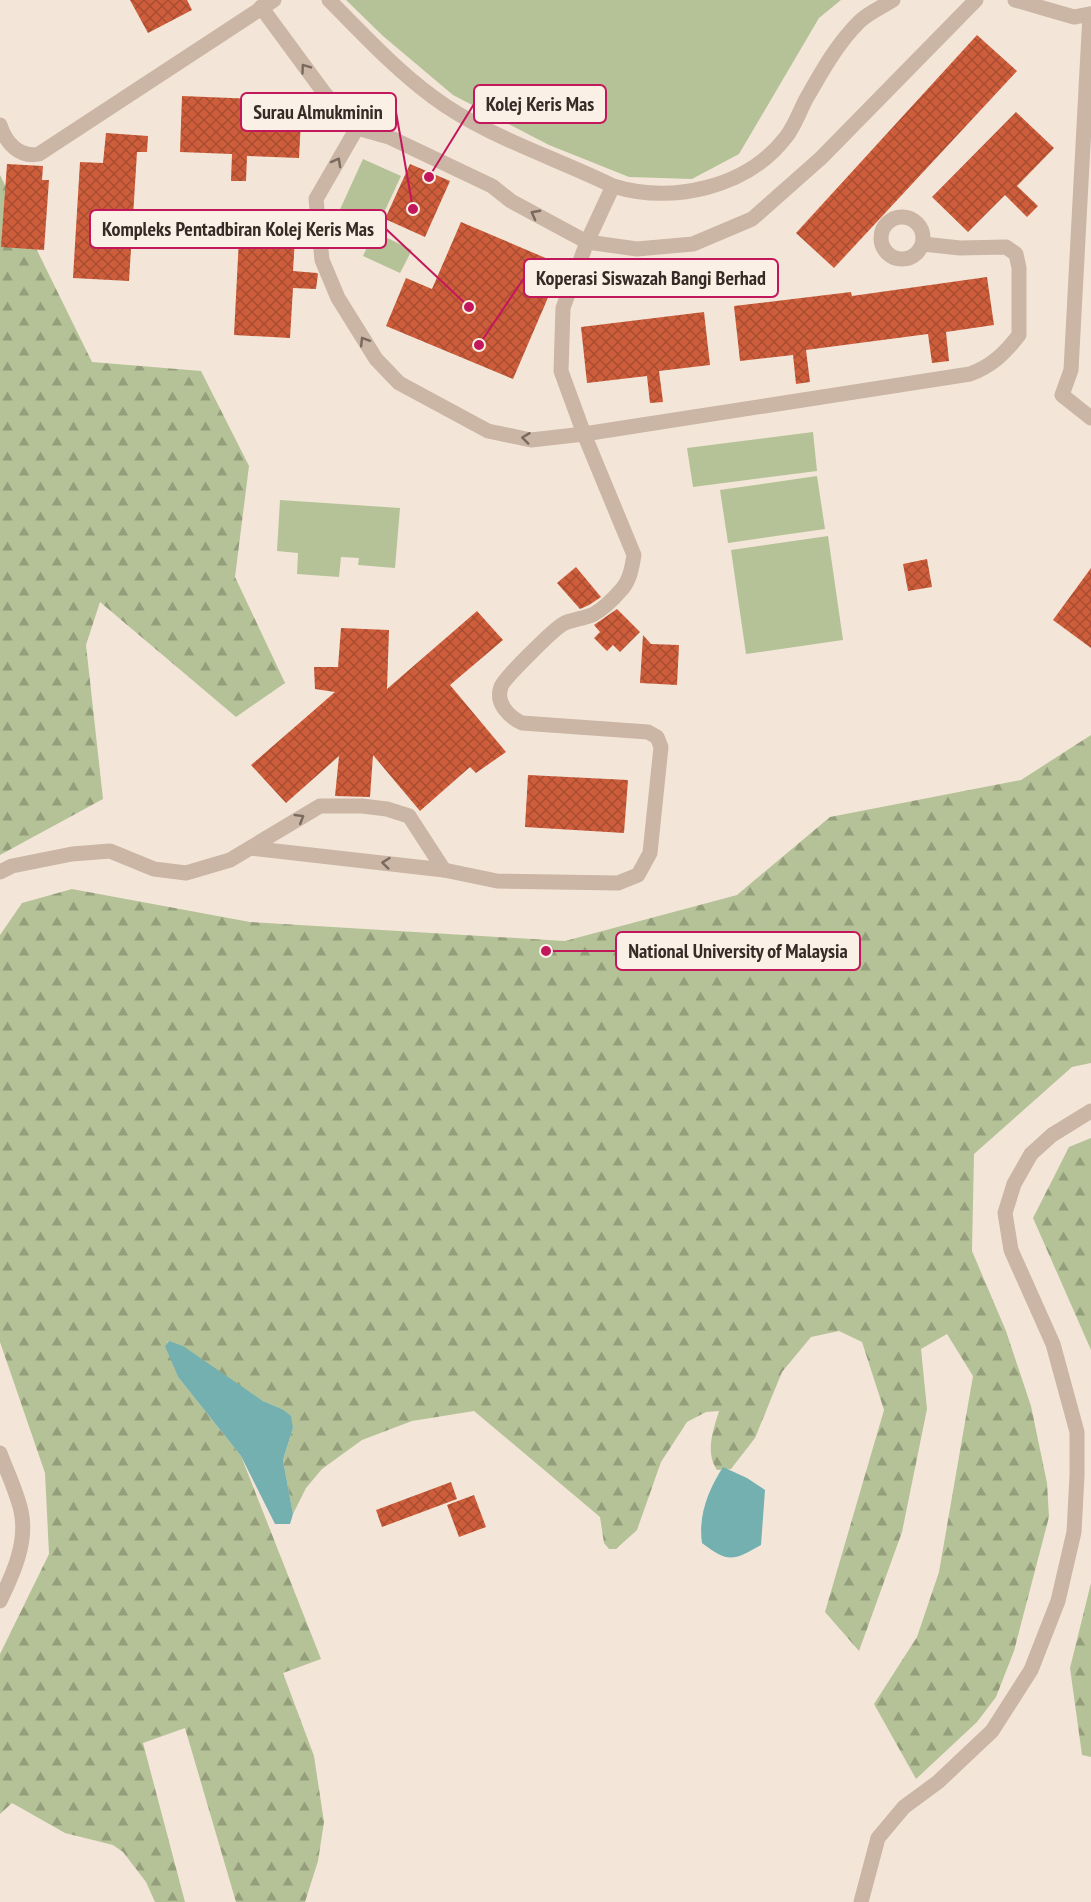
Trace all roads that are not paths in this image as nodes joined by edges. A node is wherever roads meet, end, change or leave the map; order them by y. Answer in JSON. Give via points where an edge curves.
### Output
{"nodes":[{"id":1,"x":329,"y":0,"type":"edge"},
{"id":2,"x":893,"y":0,"type":"edge"},
{"id":3,"x":976,"y":0,"type":"edge"},
{"id":4,"x":1015,"y":0,"type":"edge"},
{"id":5,"x":258,"y":5,"type":"edge"},
{"id":6,"x":1090,"y":14,"type":"edge"},
{"id":7,"x":0,"y":125,"type":"edge"},
{"id":8,"x":357,"y":128,"type":"junction"},
{"id":9,"x":613,"y":186,"type":"junction"},
{"id":10,"x":587,"y":242,"type":"junction"},
{"id":11,"x":923,"y":244,"type":"dead end"},
{"id":12,"x":1091,"y":418,"type":"edge"},
{"id":13,"x":584,"y":434,"type":"junction"},
{"id":14,"x":250,"y":848,"type":"junction"},
{"id":15,"x":444,"y":870,"type":"junction"},
{"id":16,"x":0,"y":872,"type":"edge"},
{"id":17,"x":1091,"y":1111,"type":"edge"},
{"id":18,"x":0,"y":1454,"type":"edge"},
{"id":19,"x":0,"y":1601,"type":"edge"},
{"id":20,"x":861,"y":1902,"type":"edge"}],
"edges":[{"from":1,"to":9,"type":"street","via":[[433,97],[487,128]]},
{"from":2,"to":9,"type":"street","via":[[860,21],[830,57],[787,136],[769,156],[731,180],[686,192],[633,192]]},
{"from":3,"to":10,"type":"street","via":[[821,158],[752,219],[693,244],[637,249]]},
{"from":4,"to":6,"type":"street","via":[[1074,17]]},
{"from":5,"to":7,"type":"street","via":[[39,154],[20,154]]},
{"from":8,"to":5,"type":"street","one_way":true,"via":[[325,94]]},
{"from":6,"to":12,"type":"street","via":[[1071,370],[1062,395]]},
{"from":10,"to":8,"type":"street","one_way":true,"via":[[511,201],[492,186],[388,137]]},
{"from":13,"to":8,"type":"street","one_way":true,"via":[[531,440],[488,431],[399,382],[376,359],[338,298],[322,260],[316,199]]},
{"from":9,"to":10,"type":"street"},
{"from":10,"to":13,"type":"street","via":[[563,308],[561,371]]},
{"from":11,"to":13,"type":"street","via":[[1006,247],[1016,254],[1019,335],[985,369]]},
{"from":13,"to":15,"type":"street","via":[[634,555],[632,572],[622,589],[594,614],[562,624],[540,644],[501,685],[500,696],[511,718],[522,723],[648,732],[657,737],[661,747],[650,853],[638,875],[618,883],[497,881]]},
{"from":15,"to":14,"type":"street","one_way":true},
{"from":14,"to":15,"type":"street","one_way":true,"via":[[320,806],[362,806],[409,816]]},
{"from":14,"to":16,"type":"street","via":[[230,860],[186,873],[154,869],[110,851],[72,854]]},
{"from":17,"to":20,"type":"street","via":[[1052,1135],[1031,1154],[1014,1184],[1005,1213],[1011,1250],[1053,1344],[1077,1432],[1074,1532],[1058,1601],[1030,1670],[992,1731],[938,1782],[904,1807],[878,1838]]},
{"from":18,"to":19,"type":"street","via":[[21,1511],[23,1532],[14,1572]]}]}
